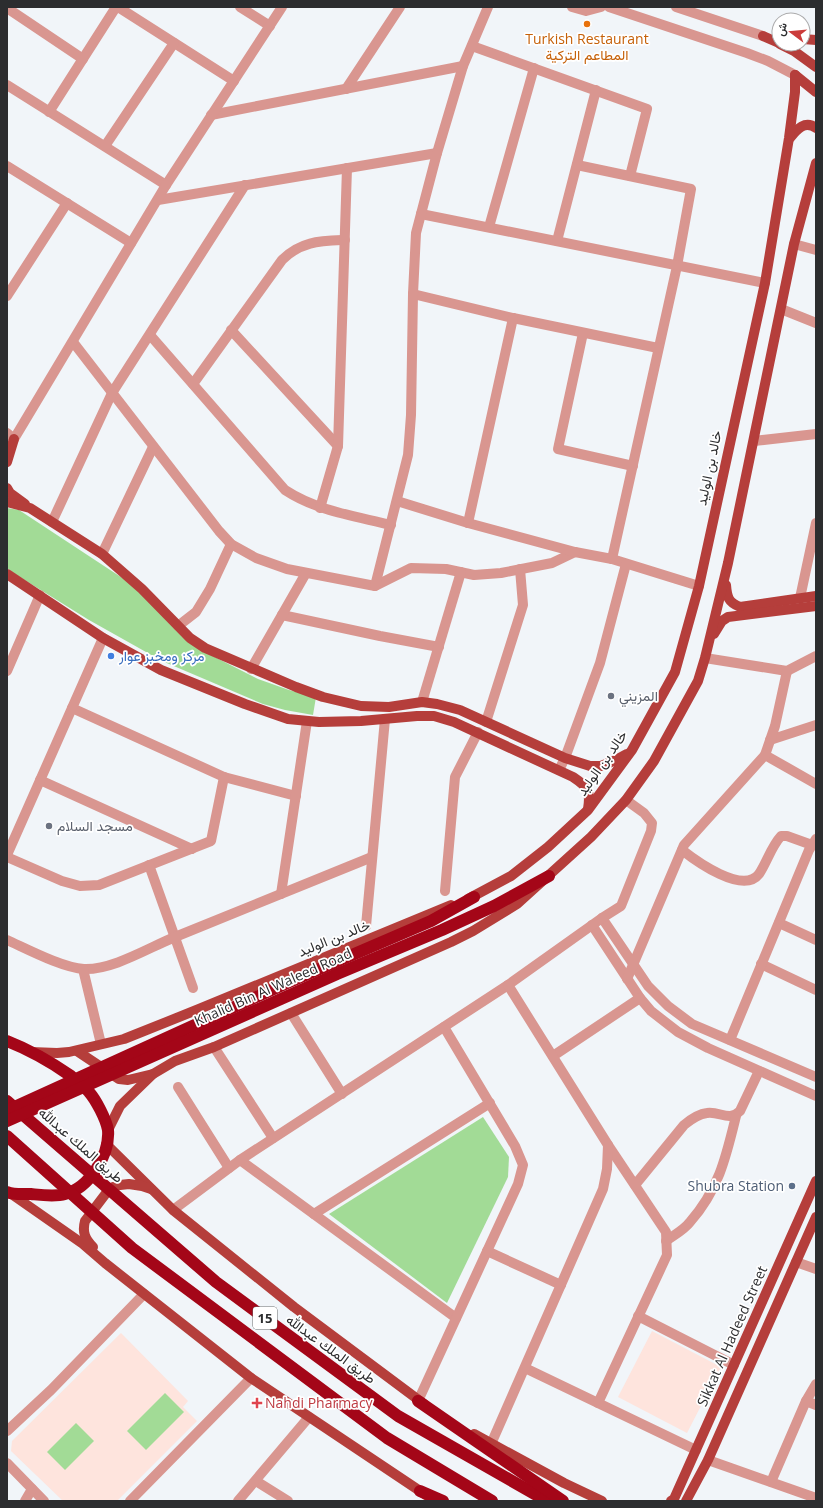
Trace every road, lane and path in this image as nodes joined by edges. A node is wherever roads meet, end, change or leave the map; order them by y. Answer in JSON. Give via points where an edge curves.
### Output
{"nodes":[{"id":1,"x":117,"y":7,"type":"edge"},
{"id":2,"x":240,"y":7,"type":"edge"},
{"id":3,"x":282,"y":7,"type":"edge"},
{"id":4,"x":400,"y":7,"type":"edge"},
{"id":5,"x":488,"y":7,"type":"edge"},
{"id":6,"x":572,"y":7,"type":"edge"},
{"id":7,"x":601,"y":7,"type":"edge"},
{"id":8,"x":609,"y":7,"type":"edge"},
{"id":9,"x":676,"y":7,"type":"edge"},
{"id":10,"x":7,"y":8,"type":"edge"},
{"id":11,"x":270,"y":26,"type":"junction"},
{"id":12,"x":763,"y":36,"type":"junction"},
{"id":13,"x":771,"y":36,"type":"edge"},
{"id":14,"x":771,"y":40,"type":"edge"},
{"id":15,"x":174,"y":43,"type":"junction"},
{"id":16,"x":472,"y":46,"type":"junction"},
{"id":17,"x":795,"y":52,"type":"edge"},
{"id":18,"x":83,"y":59,"type":"junction"},
{"id":19,"x":813,"y":64,"type":"edge"},
{"id":20,"x":463,"y":66,"type":"junction"},
{"id":21,"x":534,"y":68,"type":"junction"},
{"id":22,"x":795,"y":75,"type":"junction"},
{"id":23,"x":234,"y":81,"type":"junction"},
{"id":24,"x":7,"y":85,"type":"edge"},
{"id":25,"x":346,"y":89,"type":"junction"},
{"id":26,"x":596,"y":90,"type":"junction"},
{"id":27,"x":816,"y":92,"type":"edge"},
{"id":28,"x":50,"y":112,"type":"junction"},
{"id":29,"x":211,"y":116,"type":"junction"},
{"id":30,"x":816,"y":128,"type":"edge"},
{"id":31,"x":789,"y":138,"type":"junction"},
{"id":32,"x":105,"y":146,"type":"junction"},
{"id":33,"x":437,"y":153,"type":"junction"},
{"id":34,"x":816,"y":163,"type":"edge"},
{"id":35,"x":577,"y":165,"type":"junction"},
{"id":36,"x":7,"y":166,"type":"edge"},
{"id":37,"x":347,"y":168,"type":"junction"},
{"id":38,"x":630,"y":176,"type":"junction"},
{"id":39,"x":166,"y":185,"type":"junction"},
{"id":40,"x":245,"y":185,"type":"junction"},
{"id":41,"x":158,"y":200,"type":"junction"},
{"id":42,"x":67,"y":203,"type":"junction"},
{"id":43,"x":421,"y":214,"type":"junction"},
{"id":44,"x":489,"y":227,"type":"junction"},
{"id":45,"x":345,"y":240,"type":"junction"},
{"id":46,"x":557,"y":241,"type":"junction"},
{"id":47,"x":132,"y":243,"type":"junction"},
{"id":48,"x":794,"y":244,"type":"junction"},
{"id":49,"x":816,"y":250,"type":"edge"},
{"id":50,"x":677,"y":266,"type":"junction"},
{"id":51,"x":764,"y":283,"type":"junction"},
{"id":52,"x":412,"y":294,"type":"junction"},
{"id":53,"x":7,"y":296,"type":"edge"},
{"id":54,"x":782,"y":310,"type":"junction"},
{"id":55,"x":513,"y":318,"type":"junction"},
{"id":56,"x":816,"y":323,"type":"edge"},
{"id":57,"x":231,"y":330,"type":"junction"},
{"id":58,"x":583,"y":333,"type":"junction"},
{"id":59,"x":150,"y":334,"type":"junction"},
{"id":60,"x":73,"y":342,"type":"junction"},
{"id":61,"x":658,"y":348,"type":"junction"},
{"id":62,"x":193,"y":384,"type":"junction"},
{"id":63,"x":112,"y":393,"type":"junction"},
{"id":64,"x":816,"y":434,"type":"edge"},
{"id":65,"x":11,"y":436,"type":"edge"},
{"id":66,"x":754,"y":441,"type":"junction"},
{"id":67,"x":338,"y":446,"type":"junction"},
{"id":68,"x":153,"y":447,"type":"junction"},
{"id":69,"x":7,"y":451,"type":"edge"},
{"id":70,"x":7,"y":462,"type":"edge"},
{"id":71,"x":633,"y":466,"type":"junction"},
{"id":72,"x":7,"y":488,"type":"edge"},
{"id":73,"x":397,"y":501,"type":"junction"},
{"id":74,"x":7,"y":502,"type":"edge"},
{"id":75,"x":30,"y":508,"type":"junction"},
{"id":76,"x":320,"y":508,"type":"junction"},
{"id":77,"x":52,"y":522,"type":"junction"},
{"id":78,"x":468,"y":523,"type":"junction"},
{"id":79,"x":391,"y":525,"type":"junction"},
{"id":80,"x":816,"y":525,"type":"edge"},
{"id":81,"x":231,"y":544,"type":"junction"},
{"id":82,"x":576,"y":552,"type":"junction"},
{"id":83,"x":102,"y":554,"type":"junction"},
{"id":84,"x":612,"y":559,"type":"junction"},
{"id":85,"x":728,"y":563,"type":"junction"},
{"id":86,"x":626,"y":564,"type":"junction"},
{"id":87,"x":520,"y":569,"type":"junction"},
{"id":88,"x":461,"y":572,"type":"junction"},
{"id":89,"x":306,"y":573,"type":"junction"},
{"id":90,"x":7,"y":574,"type":"edge"},
{"id":91,"x":375,"y":586,"type":"junction"},
{"id":92,"x":699,"y":586,"type":"junction"},
{"id":93,"x":40,"y":595,"type":"junction"},
{"id":94,"x":816,"y":596,"type":"edge"},
{"id":95,"x":800,"y":598,"type":"junction"},
{"id":96,"x":816,"y":606,"type":"edge"},
{"id":97,"x":282,"y":616,"type":"junction"},
{"id":98,"x":178,"y":626,"type":"junction"},
{"id":99,"x":104,"y":638,"type":"junction"},
{"id":100,"x":439,"y":647,"type":"junction"},
{"id":101,"x":816,"y":656,"type":"edge"},
{"id":102,"x":705,"y":658,"type":"junction"},
{"id":103,"x":252,"y":668,"type":"junction"},
{"id":104,"x":788,"y":670,"type":"junction"},
{"id":105,"x":7,"y":671,"type":"edge"},
{"id":106,"x":422,"y":702,"type":"junction"},
{"id":107,"x":72,"y":708,"type":"junction"},
{"id":108,"x":385,"y":719,"type":"junction"},
{"id":109,"x":307,"y":721,"type":"junction"},
{"id":110,"x":486,"y":722,"type":"junction"},
{"id":111,"x":816,"y":725,"type":"edge"},
{"id":112,"x":478,"y":732,"type":"junction"},
{"id":113,"x":770,"y":740,"type":"junction"},
{"id":114,"x":632,"y":750,"type":"junction"},
{"id":115,"x":765,"y":755,"type":"junction"},
{"id":116,"x":565,"y":758,"type":"junction"},
{"id":117,"x":559,"y":770,"type":"junction"},
{"id":118,"x":224,"y":777,"type":"junction"},
{"id":119,"x":40,"y":780,"type":"junction"},
{"id":120,"x":816,"y":784,"type":"edge"},
{"id":121,"x":296,"y":796,"type":"junction"},
{"id":122,"x":626,"y":800,"type":"junction"},
{"id":123,"x":588,"y":810,"type":"junction"},
{"id":124,"x":813,"y":847,"type":"edge"},
{"id":125,"x":192,"y":848,"type":"junction"},
{"id":126,"x":682,"y":850,"type":"junction"},
{"id":127,"x":7,"y":856,"type":"edge"},
{"id":128,"x":372,"y":857,"type":"junction"},
{"id":129,"x":149,"y":865,"type":"junction"},
{"id":130,"x":549,"y":876,"type":"junction"},
{"id":131,"x":445,"y":891,"type":"dead end"},
{"id":132,"x":281,"y":894,"type":"junction"},
{"id":133,"x":474,"y":897,"type":"junction"},
{"id":134,"x":602,"y":918,"type":"junction"},
{"id":135,"x":779,"y":922,"type":"junction"},
{"id":136,"x":592,"y":925,"type":"junction"},
{"id":137,"x":366,"y":926,"type":"dead end"},
{"id":138,"x":174,"y":937,"type":"junction"},
{"id":139,"x":7,"y":940,"type":"edge"},
{"id":140,"x":816,"y":940,"type":"edge"},
{"id":141,"x":633,"y":964,"type":"junction"},
{"id":142,"x":761,"y":964,"type":"junction"},
{"id":143,"x":83,"y":969,"type":"junction"},
{"id":144,"x":627,"y":979,"type":"junction"},
{"id":145,"x":508,"y":986,"type":"junction"},
{"id":146,"x":192,"y":988,"type":"dead end"},
{"id":147,"x":816,"y":990,"type":"edge"},
{"id":148,"x":640,"y":998,"type":"junction"},
{"id":149,"x":291,"y":1013,"type":"junction"},
{"id":150,"x":444,"y":1027,"type":"junction"},
{"id":151,"x":730,"y":1040,"type":"junction"},
{"id":152,"x":7,"y":1041,"type":"edge"},
{"id":153,"x":101,"y":1044,"type":"junction"},
{"id":154,"x":214,"y":1047,"type":"junction"},
{"id":155,"x":77,"y":1051,"type":"junction"},
{"id":156,"x":31,"y":1052,"type":"junction"},
{"id":157,"x":553,"y":1056,"type":"junction"},
{"id":158,"x":759,"y":1071,"type":"junction"},
{"id":159,"x":153,"y":1074,"type":"junction"},
{"id":160,"x":816,"y":1077,"type":"edge"},
{"id":161,"x":178,"y":1087,"type":"dead end"},
{"id":162,"x":342,"y":1094,"type":"junction"},
{"id":163,"x":816,"y":1096,"type":"edge"},
{"id":164,"x":7,"y":1101,"type":"edge"},
{"id":165,"x":490,"y":1103,"type":"junction"},
{"id":166,"x":7,"y":1110,"type":"edge"},
{"id":167,"x":736,"y":1116,"type":"junction"},
{"id":168,"x":7,"y":1121,"type":"edge"},
{"id":169,"x":108,"y":1130,"type":"junction"},
{"id":170,"x":7,"y":1136,"type":"edge"},
{"id":171,"x":273,"y":1138,"type":"junction"},
{"id":172,"x":106,"y":1144,"type":"junction"},
{"id":173,"x":608,"y":1145,"type":"junction"},
{"id":174,"x":240,"y":1160,"type":"junction"},
{"id":175,"x":229,"y":1168,"type":"junction"},
{"id":176,"x":816,"y":1181,"type":"edge"},
{"id":177,"x":635,"y":1185,"type":"junction"},
{"id":178,"x":154,"y":1191,"type":"junction"},
{"id":179,"x":8,"y":1193,"type":"edge"},
{"id":180,"x":173,"y":1210,"type":"junction"},
{"id":181,"x":314,"y":1214,"type":"junction"},
{"id":182,"x":816,"y":1217,"type":"edge"},
{"id":183,"x":666,"y":1242,"type":"junction"},
{"id":184,"x":487,"y":1251,"type":"junction"},
{"id":185,"x":796,"y":1262,"type":"junction"},
{"id":186,"x":104,"y":1263,"type":"junction"},
{"id":187,"x":816,"y":1269,"type":"edge"},
{"id":188,"x":561,"y":1285,"type":"junction"},
{"id":189,"x":144,"y":1294,"type":"junction"},
{"id":190,"x":638,"y":1316,"type":"junction"},
{"id":191,"x":456,"y":1318,"type":"junction"},
{"id":192,"x":734,"y":1365,"type":"junction"},
{"id":193,"x":525,"y":1368,"type":"junction"},
{"id":194,"x":251,"y":1378,"type":"junction"},
{"id":195,"x":816,"y":1384,"type":"edge"},
{"id":196,"x":418,"y":1401,"type":"junction"},
{"id":197,"x":598,"y":1403,"type":"junction"},
{"id":198,"x":811,"y":1403,"type":"edge"},
{"id":199,"x":309,"y":1417,"type":"junction"},
{"id":200,"x":7,"y":1431,"type":"edge"},
{"id":201,"x":491,"y":1444,"type":"junction"},
{"id":202,"x":696,"y":1450,"type":"junction"},
{"id":203,"x":708,"y":1460,"type":"junction"},
{"id":204,"x":7,"y":1463,"type":"edge"},
{"id":205,"x":256,"y":1481,"type":"junction"},
{"id":206,"x":771,"y":1482,"type":"junction"},
{"id":207,"x":32,"y":1489,"type":"junction"},
{"id":208,"x":420,"y":1490,"type":"junction"},
{"id":209,"x":816,"y":1498,"type":"edge"},
{"id":210,"x":137,"y":1499,"type":"edge"},
{"id":211,"x":674,"y":1500,"type":"edge"},
{"id":212,"x":25,"y":1501,"type":"edge"},
{"id":213,"x":44,"y":1501,"type":"edge"},
{"id":214,"x":238,"y":1501,"type":"edge"},
{"id":215,"x":288,"y":1501,"type":"edge"},
{"id":216,"x":435,"y":1501,"type":"edge"},
{"id":217,"x":443,"y":1501,"type":"edge"},
{"id":218,"x":492,"y":1501,"type":"edge"},
{"id":219,"x":547,"y":1501,"type":"edge"},
{"id":220,"x":563,"y":1501,"type":"edge"},
{"id":221,"x":602,"y":1501,"type":"edge"},
{"id":222,"x":686,"y":1501,"type":"edge"}],
"edges":[{"from":1,"to":15,"type":"street"},
{"from":1,"to":18,"type":"street"},
{"from":2,"to":11,"type":"street"},
{"from":3,"to":11,"type":"street"},
{"from":4,"to":25,"type":"street"},
{"from":5,"to":16,"type":"street"},
{"from":6,"to":7,"type":"street","via":[[586,11]]},
{"from":8,"to":22,"type":"street","via":[[747,53]]},
{"from":9,"to":12,"type":"street"},
{"from":10,"to":18,"type":"street"},
{"from":11,"to":23,"type":"street"},
{"from":12,"to":13,"type":"main road"},
{"from":12,"to":14,"type":"main road"},
{"from":15,"to":23,"type":"street"},
{"from":15,"to":32,"type":"street"},
{"from":16,"to":20,"type":"street"},
{"from":16,"to":21,"type":"street"},
{"from":17,"to":19,"type":"main road"},
{"from":18,"to":28,"type":"street"},
{"from":20,"to":25,"type":"street"},
{"from":20,"to":33,"type":"street"},
{"from":21,"to":26,"type":"street"},
{"from":21,"to":44,"type":"street"},
{"from":22,"to":27,"type":"main road"},
{"from":22,"to":31,"type":"main road","name":"خالد بن الوليد"},
{"from":23,"to":29,"type":"street"},
{"from":24,"to":28,"type":"street"},
{"from":25,"to":29,"type":"street"},
{"from":26,"to":35,"type":"street"},
{"from":26,"to":38,"type":"street","via":[[647,109]]},
{"from":28,"to":32,"type":"street"},
{"from":29,"to":39,"type":"street"},
{"from":30,"to":31,"type":"main road","via":[[802,126]]},
{"from":31,"to":51,"type":"main road","name":"خالد بن الوليد"},
{"from":32,"to":39,"type":"street"},
{"from":33,"to":37,"type":"street"},
{"from":33,"to":43,"type":"street"},
{"from":34,"to":48,"type":"main road","name":"خالد بن الوليد"},
{"from":35,"to":38,"type":"street"},
{"from":35,"to":46,"type":"street"},
{"from":36,"to":42,"type":"street"},
{"from":37,"to":40,"type":"street"},
{"from":37,"to":45,"type":"street"},
{"from":38,"to":50,"type":"street","via":[[691,189]]},
{"from":39,"to":41,"type":"street"},
{"from":40,"to":41,"type":"street"},
{"from":40,"to":59,"type":"street"},
{"from":41,"to":47,"type":"street"},
{"from":42,"to":47,"type":"street"},
{"from":42,"to":53,"type":"street"},
{"from":43,"to":44,"type":"street"},
{"from":43,"to":52,"type":"street","via":[[416,233]]},
{"from":44,"to":46,"type":"street"},
{"from":45,"to":57,"type":"street","via":[[318,241],[299,246],[289,253]]},
{"from":45,"to":67,"type":"street"},
{"from":46,"to":50,"type":"street"},
{"from":47,"to":60,"type":"street"},
{"from":48,"to":49,"type":"street"},
{"from":48,"to":54,"type":"main road","name":"خالد بن الوليد"},
{"from":50,"to":51,"type":"street"},
{"from":50,"to":61,"type":"street"},
{"from":51,"to":92,"type":"main road","name":"خالد بن الوليد"},
{"from":52,"to":55,"type":"street"},
{"from":52,"to":73,"type":"street","via":[[411,415],[408,455]]},
{"from":54,"to":56,"type":"street"},
{"from":54,"to":66,"type":"main road","name":"خالد بن الوليد"},
{"from":55,"to":58,"type":"street"},
{"from":55,"to":78,"type":"street"},
{"from":57,"to":62,"type":"street"},
{"from":57,"to":67,"type":"street"},
{"from":58,"to":61,"type":"street"},
{"from":58,"to":71,"type":"street","via":[[558,449]]},
{"from":59,"to":62,"type":"street"},
{"from":59,"to":63,"type":"street"},
{"from":60,"to":63,"type":"street"},
{"from":60,"to":65,"type":"street"},
{"from":61,"to":71,"type":"street"},
{"from":62,"to":76,"type":"street","via":[[285,490]]},
{"from":63,"to":68,"type":"street"},
{"from":63,"to":77,"type":"street"},
{"from":64,"to":66,"type":"street"},
{"from":65,"to":69,"type":"main road"},
{"from":65,"to":70,"type":"main road"},
{"from":66,"to":85,"type":"main road","name":"خالد بن الوليد"},
{"from":67,"to":76,"type":"street"},
{"from":68,"to":81,"type":"street","via":[[201,510]]},
{"from":68,"to":83,"type":"street"},
{"from":71,"to":84,"type":"street"},
{"from":72,"to":75,"type":"main road"},
{"from":73,"to":78,"type":"street"},
{"from":73,"to":79,"type":"street"},
{"from":74,"to":75,"type":"main road"},
{"from":75,"to":77,"type":"main road"},
{"from":76,"to":79,"type":"street"},
{"from":77,"to":83,"type":"main road"},
{"from":78,"to":82,"type":"street"},
{"from":79,"to":91,"type":"street"},
{"from":80,"to":95,"type":"street"},
{"from":81,"to":89,"type":"street","via":[[256,558]]},
{"from":81,"to":98,"type":"street","via":[[196,612]]},
{"from":82,"to":84,"type":"street"},
{"from":82,"to":87,"type":"street","via":[[552,562]]},
{"from":83,"to":98,"type":"main road","via":[[142,589]]},
{"from":84,"to":86,"type":"street"},
{"from":85,"to":95,"type":"main road","via":[[727,597],[731,604],[740,607]]},
{"from":85,"to":102,"type":"main road","name":"خالد بن الوليد"},
{"from":86,"to":92,"type":"street"},
{"from":86,"to":116,"type":"street","via":[[600,664]]},
{"from":87,"to":88,"type":"street","via":[[474,575]]},
{"from":87,"to":110,"type":"street","via":[[523,605]]},
{"from":88,"to":91,"type":"street","via":[[411,568]]},
{"from":88,"to":100,"type":"street"},
{"from":89,"to":91,"type":"street"},
{"from":89,"to":97,"type":"street"},
{"from":90,"to":93,"type":"main road"},
{"from":92,"to":114,"type":"main road","name":"خالد بن الوليد","via":[[675,672]]},
{"from":93,"to":99,"type":"main road"},
{"from":93,"to":105,"type":"street"},
{"from":94,"to":95,"type":"main road"},
{"from":96,"to":102,"type":"main road","via":[[728,617],[715,631]]},
{"from":97,"to":100,"type":"street"},
{"from":97,"to":103,"type":"street"},
{"from":98,"to":103,"type":"main road","via":[[205,648]]},
{"from":99,"to":107,"type":"street"},
{"from":99,"to":109,"type":"main road","via":[[161,670],[245,704],[288,719]]},
{"from":100,"to":106,"type":"street"},
{"from":101,"to":104,"type":"street"},
{"from":102,"to":104,"type":"street"},
{"from":102,"to":122,"type":"main road","name":"خالد بن الوليد","via":[[698,681],[654,761]]},
{"from":103,"to":106,"type":"main road","via":[[323,697],[361,706],[389,707]]},
{"from":104,"to":113,"type":"street"},
{"from":106,"to":110,"type":"main road","via":[[460,710]]},
{"from":107,"to":118,"type":"street"},
{"from":107,"to":119,"type":"street"},
{"from":108,"to":109,"type":"main road"},
{"from":108,"to":112,"type":"main road","via":[[434,716]]},
{"from":108,"to":128,"type":"street"},
{"from":109,"to":121,"type":"street"},
{"from":110,"to":116,"type":"main road"},
{"from":111,"to":113,"type":"street"},
{"from":112,"to":117,"type":"main road"},
{"from":112,"to":131,"type":"street","via":[[455,777]]},
{"from":113,"to":115,"type":"street"},
{"from":114,"to":116,"type":"main road","via":[[601,766],[590,766]]},
{"from":114,"to":123,"type":"main road","name":"خالد بن الوليد"},
{"from":115,"to":120,"type":"street"},
{"from":115,"to":126,"type":"street"},
{"from":116,"to":117,"type":"street"},
{"from":117,"to":123,"type":"main road","via":[[584,784],[589,792]]},
{"from":118,"to":121,"type":"street"},
{"from":118,"to":125,"type":"street","via":[[211,841]]},
{"from":119,"to":125,"type":"street"},
{"from":119,"to":127,"type":"street"},
{"from":121,"to":132,"type":"street"},
{"from":122,"to":130,"type":"main road","name":"خالد بن الوليد","via":[[591,838]]},
{"from":122,"to":134,"type":"street","via":[[644,813],[652,823],[651,831],[621,906]]},
{"from":123,"to":133,"type":"main road","name":"خالد بن الوليد","via":[[548,847],[511,876]]},
{"from":124,"to":126,"type":"street","via":[[781,836],[758,875],[743,881],[706,867]]},
{"from":124,"to":135,"type":"street"},
{"from":125,"to":129,"type":"street"},
{"from":126,"to":141,"type":"street"},
{"from":127,"to":129,"type":"street","via":[[62,881],[80,886],[99,885]]},
{"from":128,"to":132,"type":"street"},
{"from":128,"to":137,"type":"street"},
{"from":129,"to":138,"type":"street"},
{"from":130,"to":149,"type":"main road","name":"خالد بن الوليد","via":[[517,904],[473,931]]},
{"from":130,"to":168,"type":"highway","name":"Khalid Bin Al Waleed Road","via":[[494,906],[442,930]]},
{"from":132,"to":138,"type":"street"},
{"from":133,"to":153,"type":"main road","name":"خالد بن الوليد","via":[[150,1029]]},
{"from":133,"to":166,"type":"highway","name":"Khalid Bin Al Waleed Road","via":[[431,921]]},
{"from":134,"to":136,"type":"street"},
{"from":134,"to":141,"type":"street"},
{"from":135,"to":140,"type":"street"},
{"from":135,"to":142,"type":"street"},
{"from":136,"to":144,"type":"street"},
{"from":136,"to":145,"type":"street"},
{"from":138,"to":143,"type":"street","via":[[111,965]]},
{"from":138,"to":146,"type":"street"},
{"from":139,"to":143,"type":"street","via":[[68,966]]},
{"from":141,"to":144,"type":"street"},
{"from":141,"to":151,"type":"street","via":[[648,986],[668,1006],[692,1024]]},
{"from":142,"to":147,"type":"street"},
{"from":142,"to":151,"type":"street"},
{"from":143,"to":153,"type":"street"},
{"from":144,"to":148,"type":"street"},
{"from":145,"to":150,"type":"street"},
{"from":145,"to":157,"type":"street"},
{"from":148,"to":157,"type":"street"},
{"from":148,"to":158,"type":"street","via":[[651,1011],[678,1032]]},
{"from":149,"to":154,"type":"main road","name":"خالد بن الوليد"},
{"from":149,"to":162,"type":"street"},
{"from":150,"to":162,"type":"street"},
{"from":150,"to":165,"type":"street"},
{"from":151,"to":160,"type":"street"},
{"from":152,"to":156,"type":"highway","name":"خالد بن الوليد"},
{"from":153,"to":155,"type":"main road","name":"خالد بن الوليد"},
{"from":154,"to":159,"type":"main road","name":"خالد بن الوليد","via":[[175,1061]]},
{"from":154,"to":171,"type":"street"},
{"from":155,"to":156,"type":"main road","name":"خالد بن الوليد"},
{"from":155,"to":159,"type":"main road","via":[[119,1079],[128,1080]]},
{"from":156,"to":169,"type":"highway","name":"خالد بن الوليد","via":[[56,1065],[89,1092],[99,1107]]},
{"from":157,"to":173,"type":"street"},
{"from":158,"to":163,"type":"street"},
{"from":158,"to":167,"type":"street"},
{"from":159,"to":169,"type":"main road","name":"خالد بن الوليد","via":[[120,1106]]},
{"from":161,"to":175,"type":"street"},
{"from":162,"to":171,"type":"street"},
{"from":164,"to":219,"type":"highway","name":"طريق الملك عبدالله","number":"15","via":[[216,1282],[398,1416]]},
{"from":165,"to":181,"type":"street"},
{"from":165,"to":184,"type":"street","via":[[523,1165],[518,1184]]},
{"from":167,"to":177,"type":"street","via":[[706,1113],[694,1118],[684,1125]]},
{"from":167,"to":183,"type":"street","via":[[724,1163],[710,1197],[690,1224]]},
{"from":169,"to":172,"type":"highway","name":"خالد بن الوليد"},
{"from":170,"to":218,"type":"highway","number":"15","via":[[132,1248],[387,1438]]},
{"from":171,"to":174,"type":"street"},
{"from":172,"to":178,"type":"main road"},
{"from":172,"to":179,"type":"highway","name":"خالد بن الوليد","via":[[95,1171],[83,1185],[64,1194]]},
{"from":173,"to":177,"type":"street"},
{"from":173,"to":188,"type":"street","via":[[603,1189]]},
{"from":174,"to":175,"type":"street"},
{"from":174,"to":181,"type":"street"},
{"from":175,"to":180,"type":"street"},
{"from":176,"to":192,"type":"main road","name":"Sikkat Al Hadeed Street"},
{"from":177,"to":183,"type":"street","via":[[666,1232]]},
{"from":178,"to":180,"type":"main road"},
{"from":178,"to":186,"type":"main road","via":[[130,1184],[113,1187],[87,1217],[84,1236]]},
{"from":179,"to":186,"type":"main road","via":[[83,1244]]},
{"from":180,"to":196,"type":"main road","via":[[294,1307]]},
{"from":181,"to":191,"type":"street"},
{"from":182,"to":185,"type":"main road","name":"Sikkat Al Hadeed Street"},
{"from":183,"to":190,"type":"street","via":[[667,1255]]},
{"from":184,"to":188,"type":"street"},
{"from":184,"to":191,"type":"street"},
{"from":185,"to":187,"type":"street"},
{"from":185,"to":203,"type":"main road","name":"Sikkat Al Hadeed Street"},
{"from":186,"to":189,"type":"main road"},
{"from":188,"to":193,"type":"street"},
{"from":189,"to":194,"type":"main road"},
{"from":189,"to":200,"type":"street","via":[[51,1390]]},
{"from":190,"to":192,"type":"street"},
{"from":190,"to":197,"type":"street"},
{"from":191,"to":196,"type":"street"},
{"from":192,"to":202,"type":"main road","name":"Sikkat Al Hadeed Street"},
{"from":193,"to":197,"type":"street"},
{"from":193,"to":201,"type":"street"},
{"from":194,"to":199,"type":"main road"},
{"from":194,"to":210,"type":"street"},
{"from":195,"to":198,"type":"street"},
{"from":196,"to":201,"type":"main road"},
{"from":196,"to":220,"type":"highway"},
{"from":197,"to":202,"type":"street"},
{"from":198,"to":206,"type":"street"},
{"from":199,"to":205,"type":"street"},
{"from":199,"to":208,"type":"main road"},
{"from":201,"to":221,"type":"main road"},
{"from":202,"to":211,"type":"main road","name":"Sikkat Al Hadeed Street"},
{"from":203,"to":206,"type":"street"},
{"from":203,"to":222,"type":"main road","name":"Sikkat Al Hadeed Street"},
{"from":204,"to":207,"type":"street"},
{"from":205,"to":214,"type":"street"},
{"from":205,"to":215,"type":"street"},
{"from":206,"to":209,"type":"street"},
{"from":207,"to":212,"type":"street"},
{"from":207,"to":213,"type":"street"},
{"from":208,"to":216,"type":"main road"},
{"from":208,"to":217,"type":"highway"}]}
